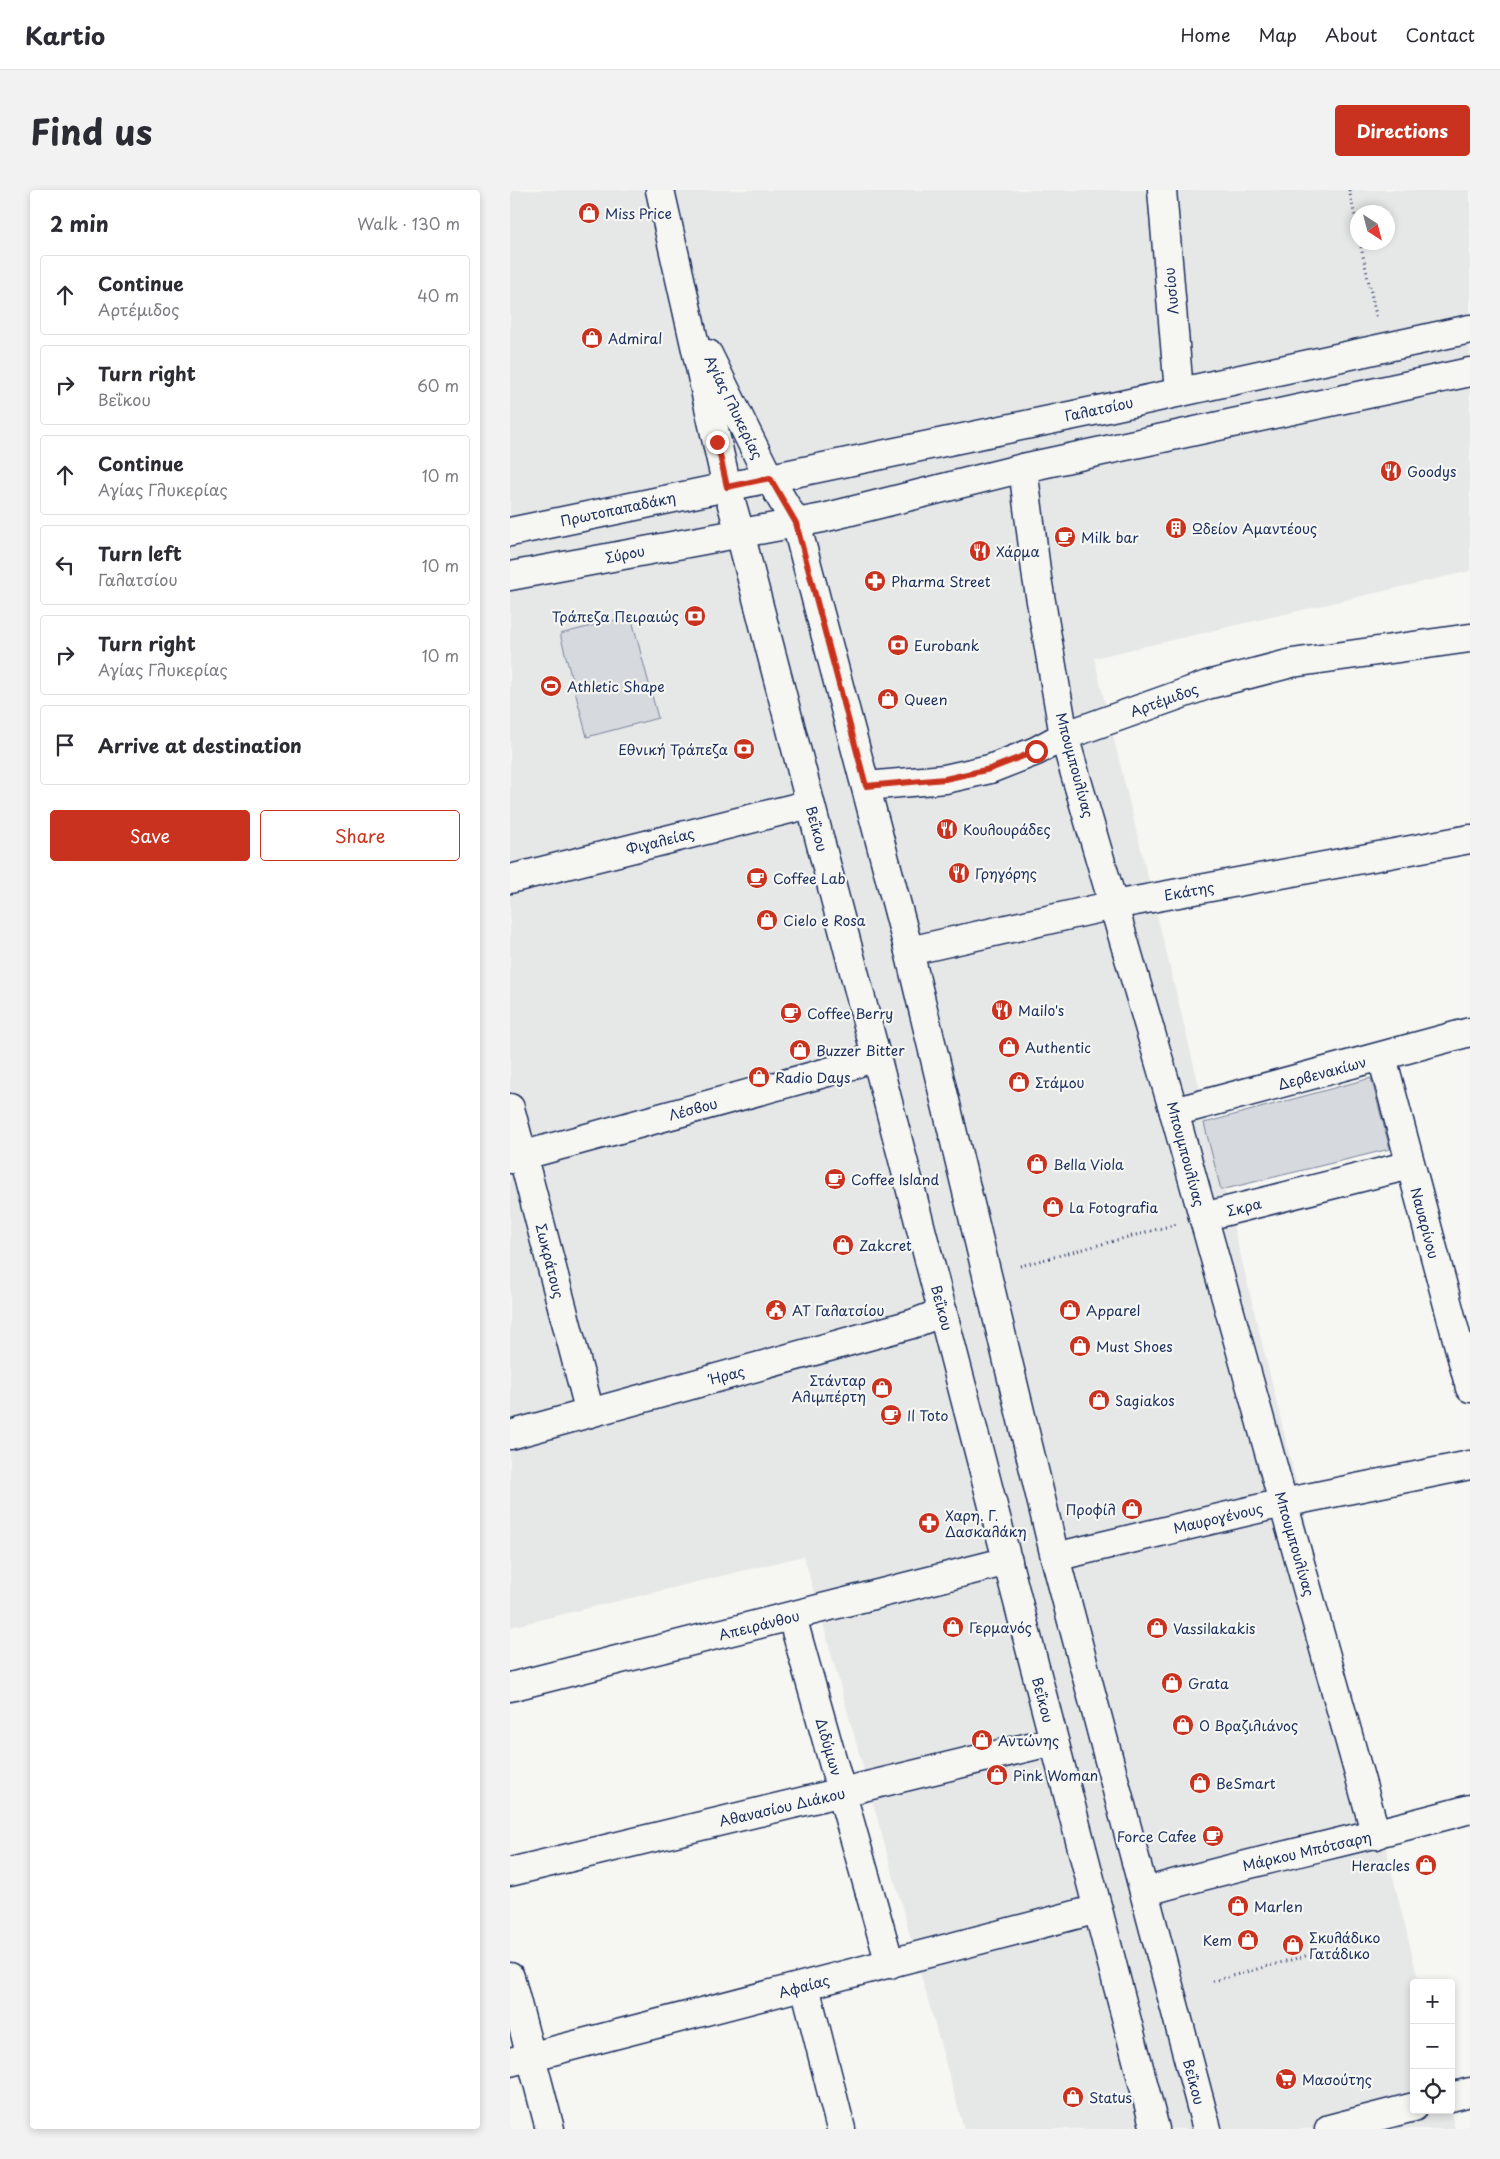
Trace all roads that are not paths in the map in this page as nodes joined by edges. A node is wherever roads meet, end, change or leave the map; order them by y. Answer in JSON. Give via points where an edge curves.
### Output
{"nodes":[{"id":1,"x":660,"y":190,"type":"edge"},
{"id":2,"x":1162,"y":190,"type":"edge"},
{"id":3,"x":690,"y":316,"type":"junction"},
{"id":4,"x":1470,"y":329,"type":"edge"},
{"id":5,"x":1470,"y":372,"type":"edge"},
{"id":6,"x":1179,"y":392,"type":"junction"},
{"id":7,"x":1023,"y":468,"type":"junction"},
{"id":8,"x":770,"y":478,"type":"junction"},
{"id":9,"x":727,"y":487,"type":"junction"},
{"id":10,"x":796,"y":523,"type":"junction"},
{"id":11,"x":510,"y":532,"type":"edge"},
{"id":12,"x":740,"y":533,"type":"junction"},
{"id":13,"x":510,"y":576,"type":"edge"},
{"id":14,"x":1470,"y":638,"type":"edge"},
{"id":15,"x":1064,"y":736,"type":"junction"},
{"id":16,"x":866,"y":786,"type":"junction"},
{"id":17,"x":810,"y":804,"type":"junction"},
{"id":18,"x":1470,"y":839,"type":"edge"},
{"id":19,"x":510,"y":879,"type":"edge"},
{"id":20,"x":1114,"y":904,"type":"junction"},
{"id":21,"x":909,"y":951,"type":"junction"},
{"id":22,"x":1470,"y":1032,"type":"edge"},
{"id":23,"x":876,"y":1056,"type":"junction"},
{"id":24,"x":1382,"y":1057,"type":"junction"},
{"id":25,"x":510,"y":1108,"type":"edge"},
{"id":26,"x":1174,"y":1112,"type":"junction"},
{"id":27,"x":516,"y":1158,"type":"edge"},
{"id":28,"x":1410,"y":1165,"type":"junction"},
{"id":29,"x":1203,"y":1217,"type":"junction"},
{"id":30,"x":943,"y":1312,"type":"junction"},
{"id":31,"x":1470,"y":1388,"type":"edge"},
{"id":32,"x":590,"y":1413,"type":"junction"},
{"id":33,"x":510,"y":1435,"type":"edge"},
{"id":34,"x":1470,"y":1465,"type":"edge"},
{"id":35,"x":1283,"y":1503,"type":"junction"},
{"id":36,"x":1055,"y":1557,"type":"junction"},
{"id":37,"x":1008,"y":1561,"type":"junction"},
{"id":38,"x":792,"y":1617,"type":"junction"},
{"id":39,"x":510,"y":1687,"type":"edge"},
{"id":40,"x":1054,"y":1741,"type":"junction"},
{"id":41,"x":842,"y":1793,"type":"junction"},
{"id":42,"x":1470,"y":1809,"type":"edge"},
{"id":43,"x":1376,"y":1835,"type":"junction"},
{"id":44,"x":510,"y":1872,"type":"edge"},
{"id":45,"x":1144,"y":1892,"type":"junction"},
{"id":46,"x":1098,"y":1909,"type":"junction"},
{"id":47,"x":890,"y":1964,"type":"junction"},
{"id":48,"x":510,"y":1978,"type":"edge"},
{"id":49,"x":805,"y":1986,"type":"junction"},
{"id":50,"x":520,"y":2059,"type":"edge"},
{"id":51,"x":1470,"y":2092,"type":"edge"},
{"id":52,"x":1455,"y":2096,"type":"edge"},
{"id":53,"x":1410,"y":2108,"type":"edge"},
{"id":54,"x":550,"y":2129,"type":"edge"},
{"id":55,"x":841,"y":2129,"type":"edge"},
{"id":56,"x":1155,"y":2129,"type":"edge"},
{"id":57,"x":1207,"y":2129,"type":"edge"},
{"id":58,"x":1329,"y":2129,"type":"edge"}],
"edges":[{"from":1,"to":3,"type":"street","name":"Αγίας Γλυκερίας"},
{"from":2,"to":6,"type":"street","name":"Λυσίου"},
{"from":3,"to":8,"type":"street","name":"Αγίας Γλυκερίας"},
{"from":3,"to":9,"type":"street","name":"Αγίας Γλυκερίας"},
{"from":4,"to":6,"type":"street","name":"Γαλατσίου"},
{"from":5,"to":7,"type":"street"},
{"from":6,"to":8,"type":"street","name":"Γαλατσίου"},
{"from":7,"to":10,"type":"street"},
{"from":7,"to":15,"type":"street","name":"Μπουμπουλίνας","via":[[1037,578]]},
{"from":8,"to":9,"type":"street","name":"Γαλατσίου"},
{"from":8,"to":10,"type":"street","name":"Αγίας Γλυκερίας"},
{"from":9,"to":11,"type":"street","name":"Πρωτοπαπαδάκη"},
{"from":9,"to":12,"type":"street","name":"Βεΐκου"},
{"from":10,"to":12,"type":"street"},
{"from":10,"to":16,"type":"street","name":"Βεΐκου"},
{"from":12,"to":13,"type":"street","name":"Σύρου"},
{"from":12,"to":17,"type":"street","name":"Βεΐκου"},
{"from":14,"to":15,"type":"street","name":"Αρτέμιδος","via":[[1292,663],[1207,685]]},
{"from":15,"to":16,"type":"street","name":"Αρτέμιδος","via":[[990,769],[945,779]]},
{"from":15,"to":20,"type":"street","name":"Μπουμπουλίνας"},
{"from":16,"to":21,"type":"street","name":"Βεΐκου"},
{"from":17,"to":19,"type":"street","name":"Φιγαλείας"},
{"from":17,"to":23,"type":"street","name":"Βεΐκου"},
{"from":18,"to":20,"type":"street","name":"Εκάτης"},
{"from":20,"to":21,"type":"street","name":"Εκάτης"},
{"from":20,"to":26,"type":"street","name":"Μπουμπουλίνας"},
{"from":21,"to":36,"type":"street","name":"Βεΐκου"},
{"from":22,"to":24,"type":"street","name":"Δερβενακίων"},
{"from":23,"to":27,"type":"street","name":"Λέσβου"},
{"from":23,"to":30,"type":"street","name":"Βεΐκου"},
{"from":24,"to":26,"type":"street","name":"Δερβενακίων"},
{"from":24,"to":28,"type":"street","name":"Ναυαρίνου"},
{"from":25,"to":27,"type":"street","name":"Σωκράτους"},
{"from":26,"to":29,"type":"street","name":"Μπουμπουλίνας"},
{"from":27,"to":32,"type":"street","name":"Σωκράτους"},
{"from":28,"to":29,"type":"street","name":"Σκρα"},
{"from":28,"to":31,"type":"street","name":"Ναυαρίνου"},
{"from":29,"to":35,"type":"street","name":"Μπουμπουλίνας"},
{"from":30,"to":32,"type":"street","name":"Ήρας","via":[[912,1324]]},
{"from":30,"to":37,"type":"street","name":"Βεΐκου"},
{"from":32,"to":33,"type":"street","name":"Ήρας"},
{"from":34,"to":35,"type":"street","name":"Μαυρογένους"},
{"from":35,"to":36,"type":"street","name":"Μαυρογένους"},
{"from":35,"to":43,"type":"street","name":"Μπουμπουλίνας"},
{"from":36,"to":45,"type":"street","name":"Βεΐκου"},
{"from":37,"to":38,"type":"street","name":"Απειράνθου"},
{"from":37,"to":40,"type":"street","name":"Βεΐκου"},
{"from":38,"to":39,"type":"street","name":"Απειράνθου"},
{"from":38,"to":41,"type":"street","name":"Διδύμων"},
{"from":40,"to":41,"type":"street","name":"Αθανασίου Διάκου"},
{"from":40,"to":46,"type":"street","name":"Βεΐκου"},
{"from":41,"to":44,"type":"street","name":"Αθανασίου Διάκου"},
{"from":41,"to":47,"type":"street","name":"Διδύμων"},
{"from":42,"to":43,"type":"street","name":"Μάρκου Μπότσαρη"},
{"from":43,"to":45,"type":"street","name":"Μάρκου Μπότσαρη"},
{"from":45,"to":57,"type":"street","name":"Βεΐκου"},
{"from":46,"to":47,"type":"street","name":"Αφαίας"},
{"from":46,"to":56,"type":"street","name":"Βεΐκου"},
{"from":47,"to":49,"type":"street","name":"Αφαίας"},
{"from":48,"to":50,"type":"street"},
{"from":49,"to":50,"type":"street","name":"Αφαίας"},
{"from":49,"to":55,"type":"street"},
{"from":50,"to":54,"type":"street"},
{"from":51,"to":52,"type":"street"},
{"from":53,"to":58,"type":"street"}]}
